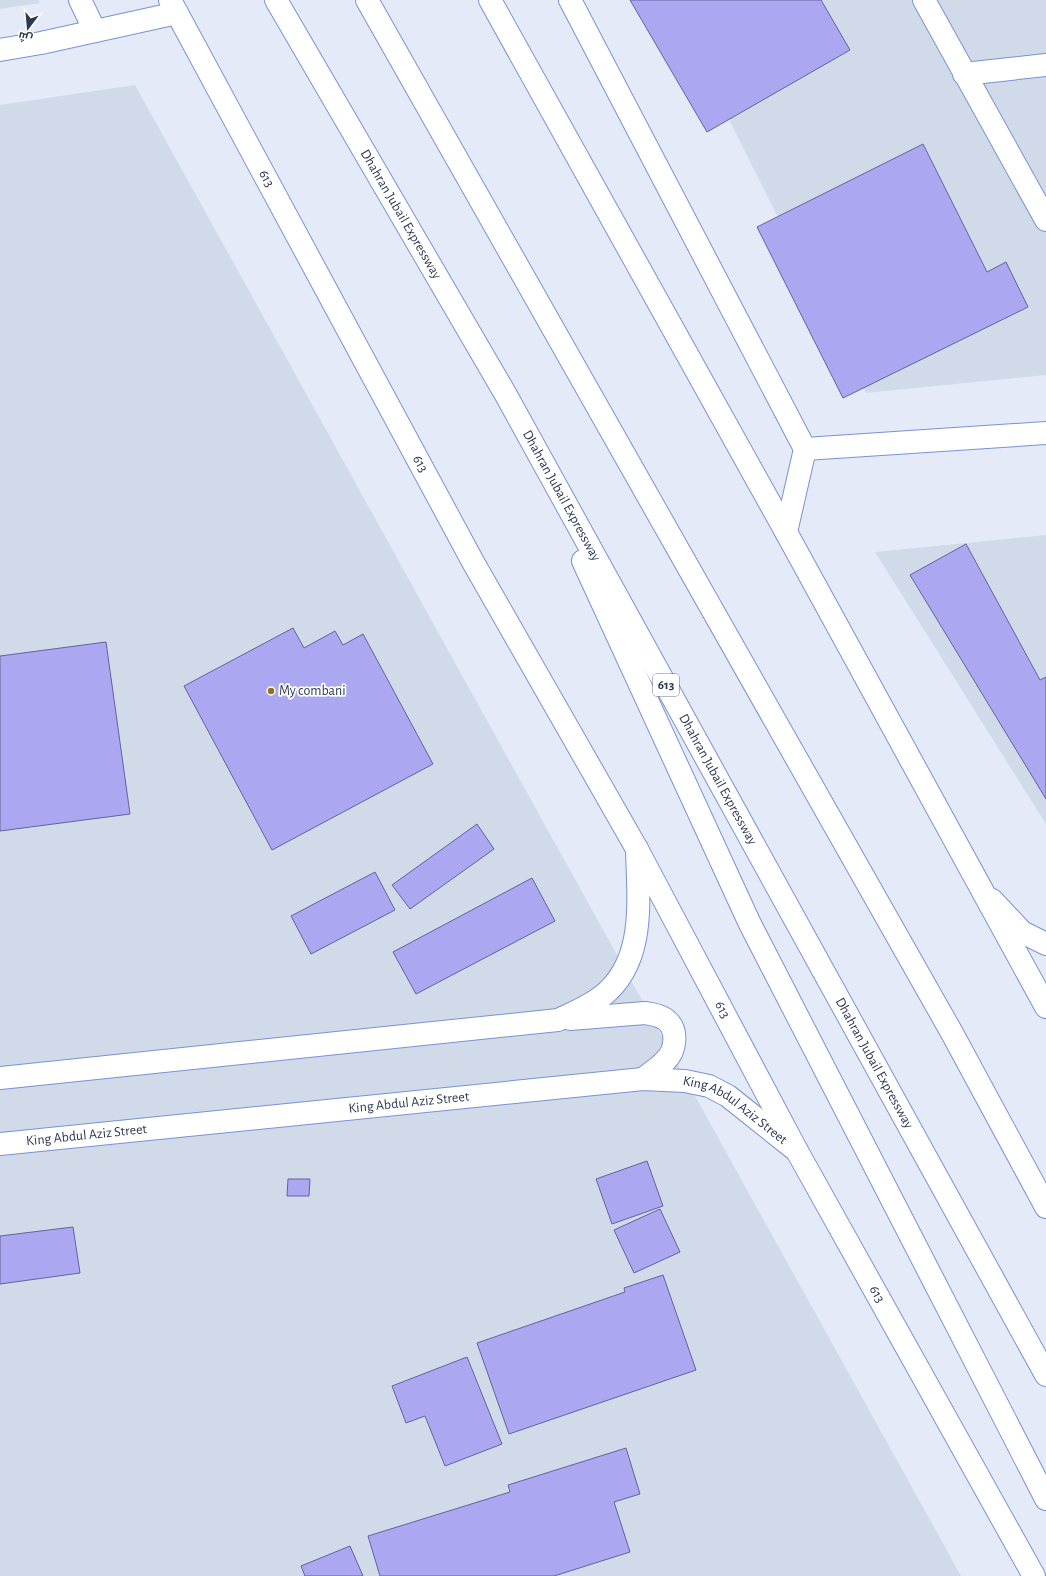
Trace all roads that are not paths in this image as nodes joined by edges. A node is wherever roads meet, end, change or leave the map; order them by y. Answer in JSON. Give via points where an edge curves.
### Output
{"nodes":[{"id":1,"x":80,"y":0,"type":"edge"},
{"id":2,"x":276,"y":0,"type":"edge"},
{"id":3,"x":367,"y":0,"type":"edge"},
{"id":4,"x":490,"y":0,"type":"edge"},
{"id":5,"x":570,"y":0,"type":"edge"},
{"id":6,"x":924,"y":0,"type":"edge"},
{"id":7,"x":174,"y":6,"type":"edge"},
{"id":8,"x":95,"y":31,"type":"junction"},
{"id":9,"x":0,"y":50,"type":"edge"},
{"id":10,"x":1046,"y":65,"type":"edge"},
{"id":11,"x":964,"y":74,"type":"junction"},
{"id":12,"x":1046,"y":220,"type":"edge"},
{"id":13,"x":506,"y":395,"type":"junction"},
{"id":14,"x":1046,"y":433,"type":"edge"},
{"id":15,"x":805,"y":449,"type":"junction"},
{"id":16,"x":786,"y":532,"type":"junction"},
{"id":17,"x":637,"y":849,"type":"junction"},
{"id":18,"x":979,"y":887,"type":"junction"},
{"id":19,"x":1046,"y":944,"type":"edge"},
{"id":20,"x":1046,"y":1007,"type":"edge"},
{"id":21,"x":558,"y":1020,"type":"junction"},
{"id":22,"x":0,"y":1078,"type":"edge"},
{"id":23,"x":643,"y":1078,"type":"junction"},
{"id":24,"x":0,"y":1144,"type":"edge"},
{"id":25,"x":797,"y":1151,"type":"junction"},
{"id":26,"x":1046,"y":1207,"type":"edge"},
{"id":27,"x":1046,"y":1375,"type":"edge"},
{"id":28,"x":1046,"y":1499,"type":"edge"},
{"id":29,"x":1034,"y":1576,"type":"edge"}],
"edges":[{"from":1,"to":8,"type":"main road"},
{"from":2,"to":13,"type":"main road","name":"Dhahran Jubail Expressway","number":"613"},
{"from":3,"to":26,"type":"main road","via":[[952,1033]]},
{"from":4,"to":16,"type":"main road"},
{"from":5,"to":15,"type":"main road"},
{"from":6,"to":11,"type":"main road"},
{"from":7,"to":8,"type":"main road"},
{"from":7,"to":17,"type":"main road","name":"613","via":[[473,562]]},
{"from":8,"to":9,"type":"main road"},
{"from":10,"to":11,"type":"main road"},
{"from":11,"to":12,"type":"main road"},
{"from":13,"to":27,"type":"main road","name":"Dhahran Jubail Expressway","number":"613"},
{"from":13,"to":28,"type":"main road","via":[[750,924]]},
{"from":14,"to":15,"type":"main road"},
{"from":15,"to":16,"type":"main road"},
{"from":16,"to":18,"type":"main road"},
{"from":17,"to":21,"type":"main road","via":[[636,936],[628,961],[616,982],[602,996]]},
{"from":17,"to":25,"type":"main road","name":"613"},
{"from":18,"to":19,"type":"main road","via":[[1022,932]]},
{"from":18,"to":20,"type":"main road"},
{"from":21,"to":22,"type":"main road"},
{"from":21,"to":23,"type":"main road","via":[[645,1013],[667,1020],[675,1039],[673,1050],[666,1061]]},
{"from":23,"to":24,"type":"main road","name":"King Abdul Aziz Street"},
{"from":23,"to":25,"type":"main road","name":"King Abdul Aziz Street","via":[[685,1081],[709,1086],[728,1096]]},
{"from":25,"to":29,"type":"main road","name":"613"}]}
